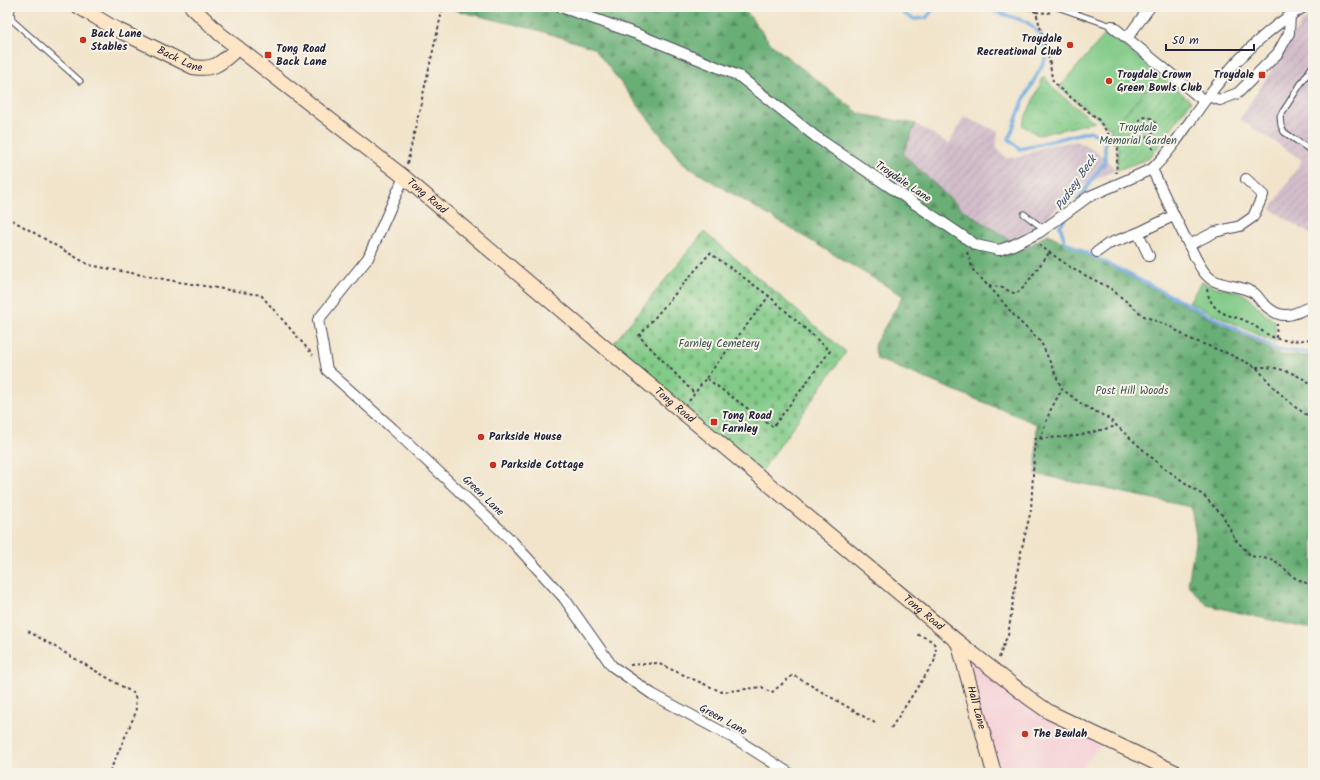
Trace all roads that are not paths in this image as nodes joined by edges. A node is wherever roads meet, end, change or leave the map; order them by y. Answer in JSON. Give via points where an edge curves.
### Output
{"nodes":[{"id":1,"x":13,"y":7,"type":"edge"},
{"id":2,"x":79,"y":7,"type":"edge"},
{"id":3,"x":192,"y":7,"type":"edge"},
{"id":4,"x":561,"y":7,"type":"edge"},
{"id":5,"x":1057,"y":7,"type":"edge"},
{"id":6,"x":1150,"y":7,"type":"edge"},
{"id":7,"x":1304,"y":7,"type":"edge"},
{"id":8,"x":1290,"y":16,"type":"junction"},
{"id":9,"x":1112,"y":26,"type":"joint"},
{"id":10,"x":1127,"y":38,"type":"junction"},
{"id":11,"x":238,"y":48,"type":"junction"},
{"id":12,"x":1313,"y":65,"type":"edge"},
{"id":13,"x":80,"y":81,"type":"dead end"},
{"id":14,"x":1206,"y":99,"type":"junction"},
{"id":15,"x":1313,"y":152,"type":"edge"},
{"id":16,"x":1152,"y":169,"type":"junction"},
{"id":17,"x":404,"y":177,"type":"junction"},
{"id":18,"x":1246,"y":179,"type":"dead end"},
{"id":19,"x":1024,"y":214,"type":"dead end"},
{"id":20,"x":1173,"y":216,"type":"junction"},
{"id":21,"x":1047,"y":226,"type":"junction"},
{"id":22,"x":1138,"y":233,"type":"junction"},
{"id":23,"x":1189,"y":245,"type":"junction"},
{"id":24,"x":1097,"y":252,"type":"dead end"},
{"id":25,"x":1149,"y":256,"type":"dead end"},
{"id":26,"x":1313,"y":305,"type":"edge"},
{"id":27,"x":958,"y":642,"type":"junction"},
{"id":28,"x":789,"y":773,"type":"edge"},
{"id":29,"x":994,"y":773,"type":"edge"},
{"id":30,"x":1177,"y":773,"type":"edge"}],
"edges":[{"from":1,"to":13,"type":"lane","via":[[12,20]]},
{"from":2,"to":11,"type":"street","name":"Back Lane","via":[[114,28],[194,67],[204,69],[217,65]]},
{"from":3,"to":11,"type":"street","name":"Tong Road"},
{"from":4,"to":21,"type":"street","name":"Troydale Lane","via":[[637,34],[738,76],[816,137],[976,245],[999,250],[1031,237]]},
{"from":5,"to":9,"type":"lane"},
{"from":6,"to":10,"type":"street"},
{"from":7,"to":8,"type":"street","name":"Troydale Lane"},
{"from":8,"to":14,"type":"street","name":"Troydale Lane","via":[[1246,52]]},
{"from":8,"to":14,"type":"street","via":[[1289,33],[1278,53],[1238,93],[1220,100]]},
{"from":9,"to":10,"type":"street"},
{"from":10,"to":14,"type":"street"},
{"from":11,"to":17,"type":"street","name":"Tong Road"},
{"from":12,"to":15,"type":"lane","via":[[1280,116],[1284,132]]},
{"from":14,"to":16,"type":"street","name":"Troydale Lane"},
{"from":16,"to":20,"type":"street"},
{"from":16,"to":21,"type":"street","name":"Troydale Lane","via":[[1088,197]]},
{"from":17,"to":27,"type":"street","name":"Tong Road"},
{"from":17,"to":28,"type":"street","name":"Green Lane","via":[[368,258],[318,320],[327,370],[512,541],[564,598],[612,666],[652,694],[738,741]]},
{"from":18,"to":23,"type":"street","via":[[1263,195],[1253,217],[1240,226],[1215,232]]},
{"from":19,"to":21,"type":"lane"},
{"from":20,"to":22,"type":"street"},
{"from":20,"to":23,"type":"street"},
{"from":22,"to":24,"type":"street","via":[[1108,244]]},
{"from":22,"to":25,"type":"street"},
{"from":23,"to":26,"type":"street","via":[[1210,278],[1241,286],[1255,294],[1278,315],[1294,315]]},
{"from":27,"to":29,"type":"street","name":"Hall Lane"},
{"from":27,"to":30,"type":"street","name":"Tong Road","via":[[1049,712]]}]}
